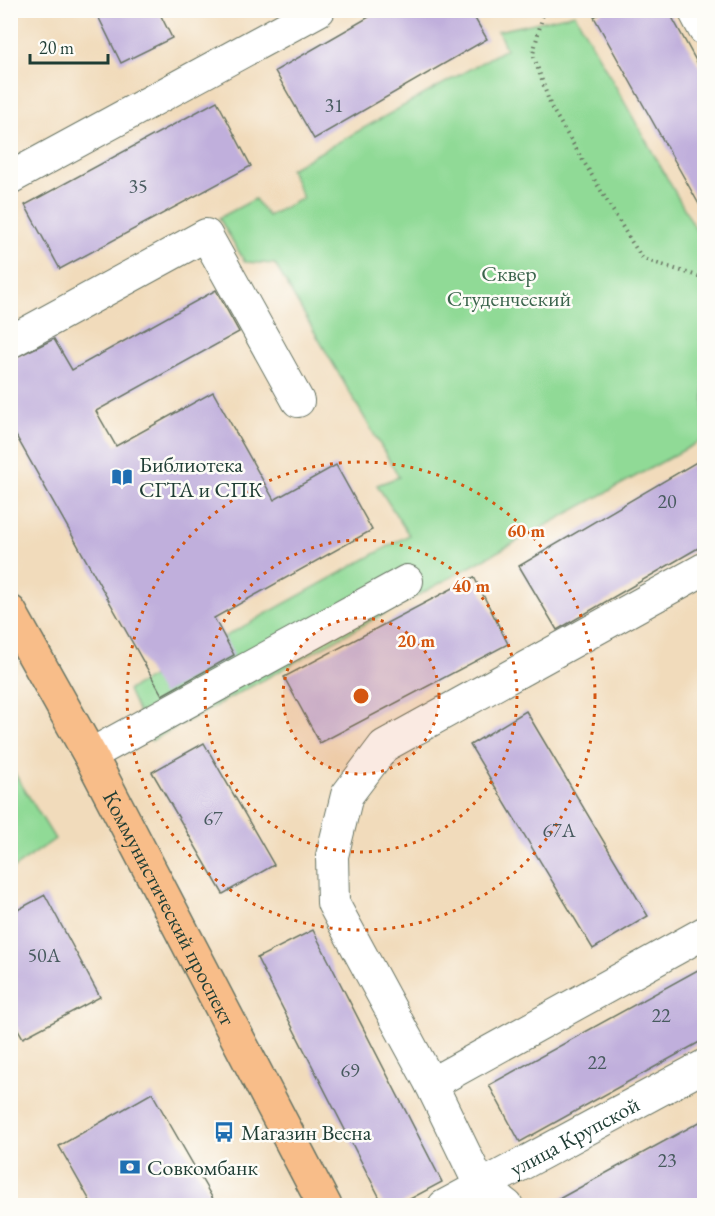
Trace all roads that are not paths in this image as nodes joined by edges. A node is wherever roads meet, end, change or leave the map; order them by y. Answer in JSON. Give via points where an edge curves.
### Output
{"nodes":[{"id":1,"x":320,"y":10,"type":"edge"},
{"id":2,"x":694,"y":10,"type":"edge"},
{"id":3,"x":705,"y":29,"type":"edge"},
{"id":4,"x":10,"y":178,"type":"edge"},
{"id":5,"x":10,"y":342,"type":"edge"},
{"id":6,"x":298,"y":401,"type":"dead end"},
{"id":7,"x":705,"y":569,"type":"edge"},
{"id":8,"x":407,"y":581,"type":"dead end"},
{"id":9,"x":10,"y":612,"type":"edge"},
{"id":10,"x":90,"y":754,"type":"junction"},
{"id":11,"x":705,"y":933,"type":"edge"},
{"id":12,"x":705,"y":1066,"type":"edge"},
{"id":13,"x":431,"y":1084,"type":"junction"},
{"id":14,"x":480,"y":1185,"type":"junction"},
{"id":15,"x":325,"y":1206,"type":"edge"},
{"id":16,"x":444,"y":1206,"type":"edge"},
{"id":17,"x":507,"y":1206,"type":"edge"}],
"edges":[{"from":1,"to":4,"type":"street"},
{"from":2,"to":3,"type":"street"},
{"from":5,"to":6,"type":"street","via":[[206,235]]},
{"from":7,"to":13,"type":"street","via":[[384,746],[347,795],[332,856],[333,903]]},
{"from":8,"to":10,"type":"street"},
{"from":9,"to":10,"type":"main road","name":"Коммунистический проспект"},
{"from":10,"to":15,"type":"main road","name":"Коммунистический проспект"},
{"from":11,"to":13,"type":"street"},
{"from":12,"to":14,"type":"street","name":"улица Крупской"},
{"from":13,"to":14,"type":"street"},
{"from":14,"to":16,"type":"street","name":"улица Крупской"},
{"from":14,"to":17,"type":"street"}]}
